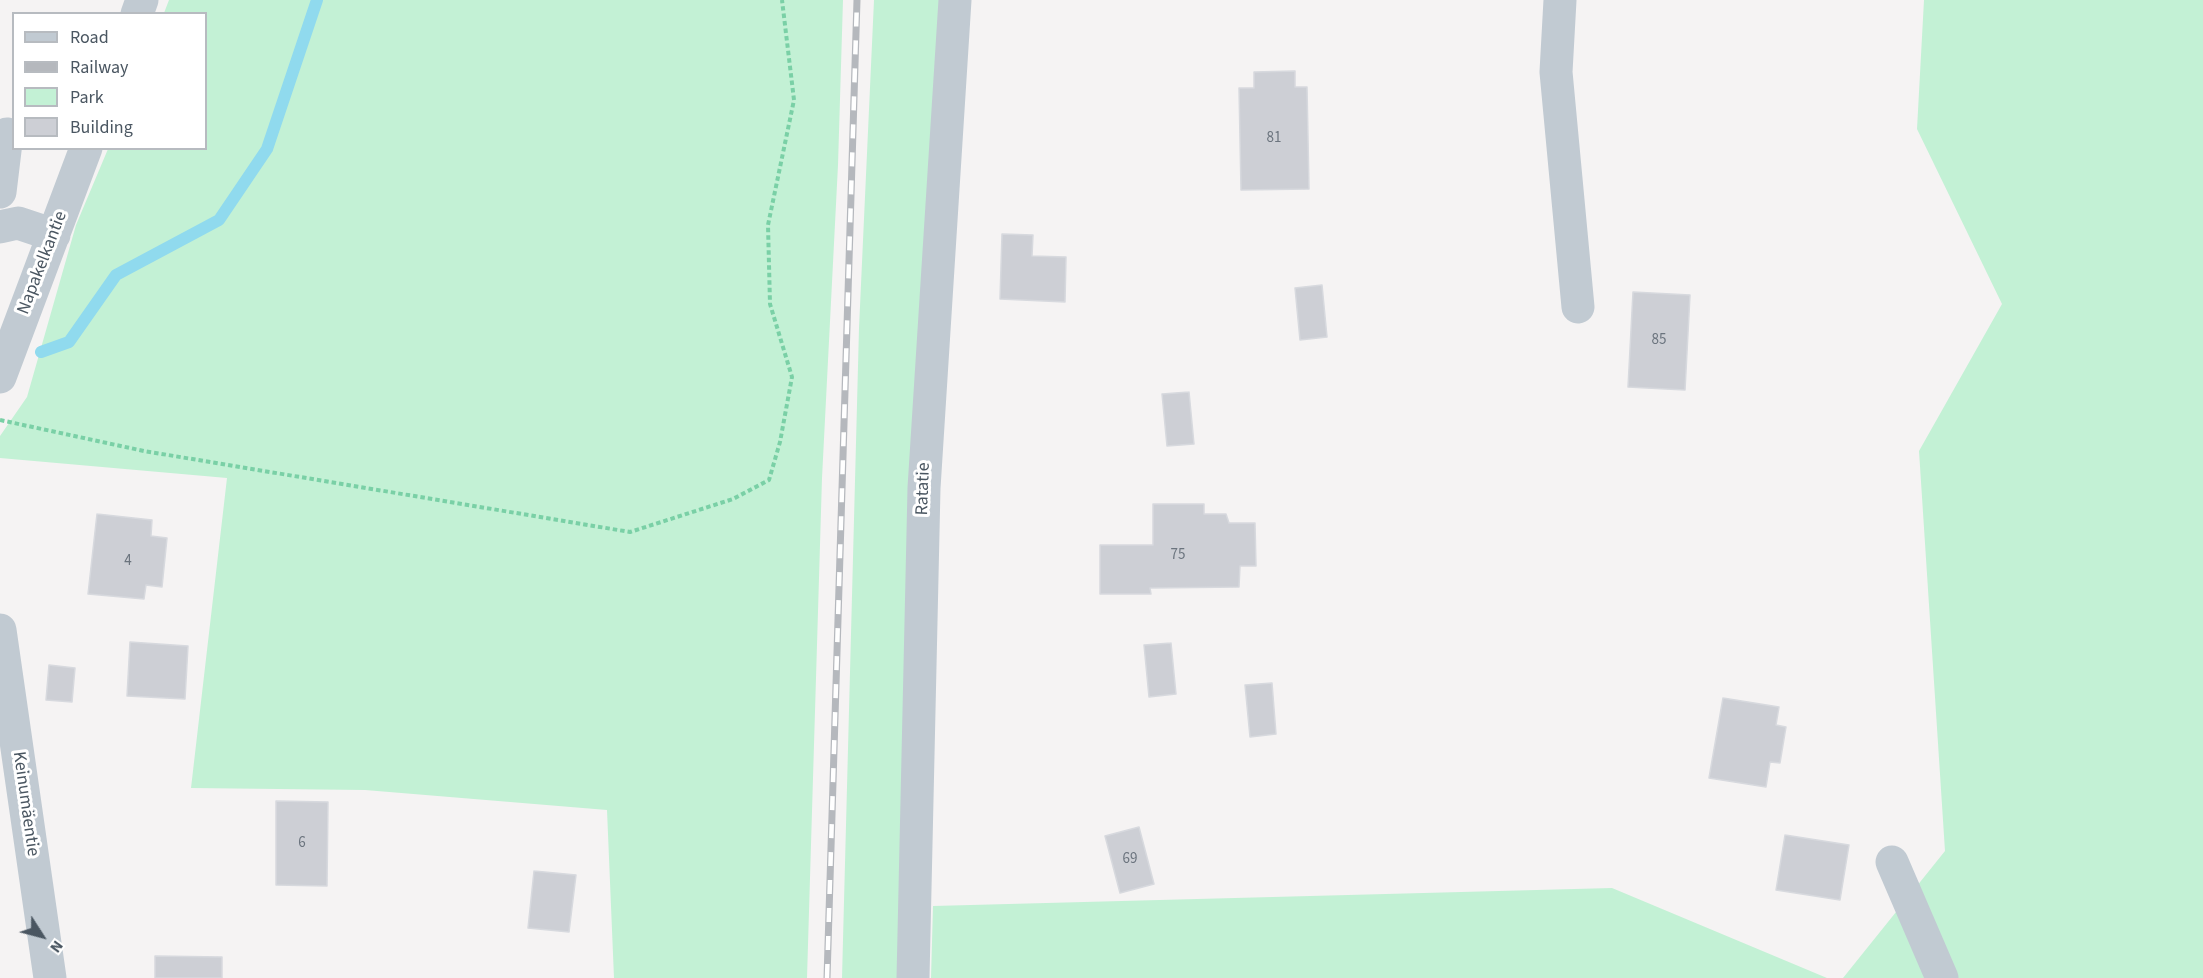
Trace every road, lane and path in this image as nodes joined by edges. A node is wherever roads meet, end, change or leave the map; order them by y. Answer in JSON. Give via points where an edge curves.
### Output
{"nodes":[{"id":1,"x":782,"y":0,"type":"edge"},
{"id":2,"x":955,"y":0,"type":"edge"},
{"id":3,"x":1560,"y":0,"type":"edge"},
{"id":4,"x":7,"y":134,"type":"dead end"},
{"id":5,"x":85,"y":150,"type":"edge"},
{"id":6,"x":0,"y":192,"type":"edge"},
{"id":7,"x":0,"y":227,"type":"edge"},
{"id":8,"x":54,"y":235,"type":"junction"},
{"id":9,"x":1578,"y":307,"type":"dead end"},
{"id":10,"x":4,"y":350,"type":"edge"},
{"id":11,"x":0,"y":420,"type":"edge"},
{"id":12,"x":0,"y":630,"type":"edge"},
{"id":13,"x":1892,"y":862,"type":"dead end"},
{"id":14,"x":50,"y":978,"type":"edge"},
{"id":15,"x":913,"y":978,"type":"edge"},
{"id":16,"x":1942,"y":978,"type":"edge"}],
"edges":[{"from":1,"to":11,"type":"path","via":[[794,100],[768,225],[770,304],[792,377],[769,480],[734,499],[630,532],[144,451]]},
{"from":2,"to":15,"type":"street","name":"Ratatie","via":[[924,488]]},
{"from":3,"to":9,"type":"street","via":[[1556,72]]},
{"from":4,"to":6,"type":"street"},
{"from":5,"to":8,"type":"street","name":"Napakelkantie"},
{"from":7,"to":8,"type":"street","via":[[18,223]]},
{"from":8,"to":10,"type":"street","name":"Napakelkantie"},
{"from":12,"to":14,"type":"street","name":"Keinumäentie"},
{"from":13,"to":16,"type":"street"}]}
